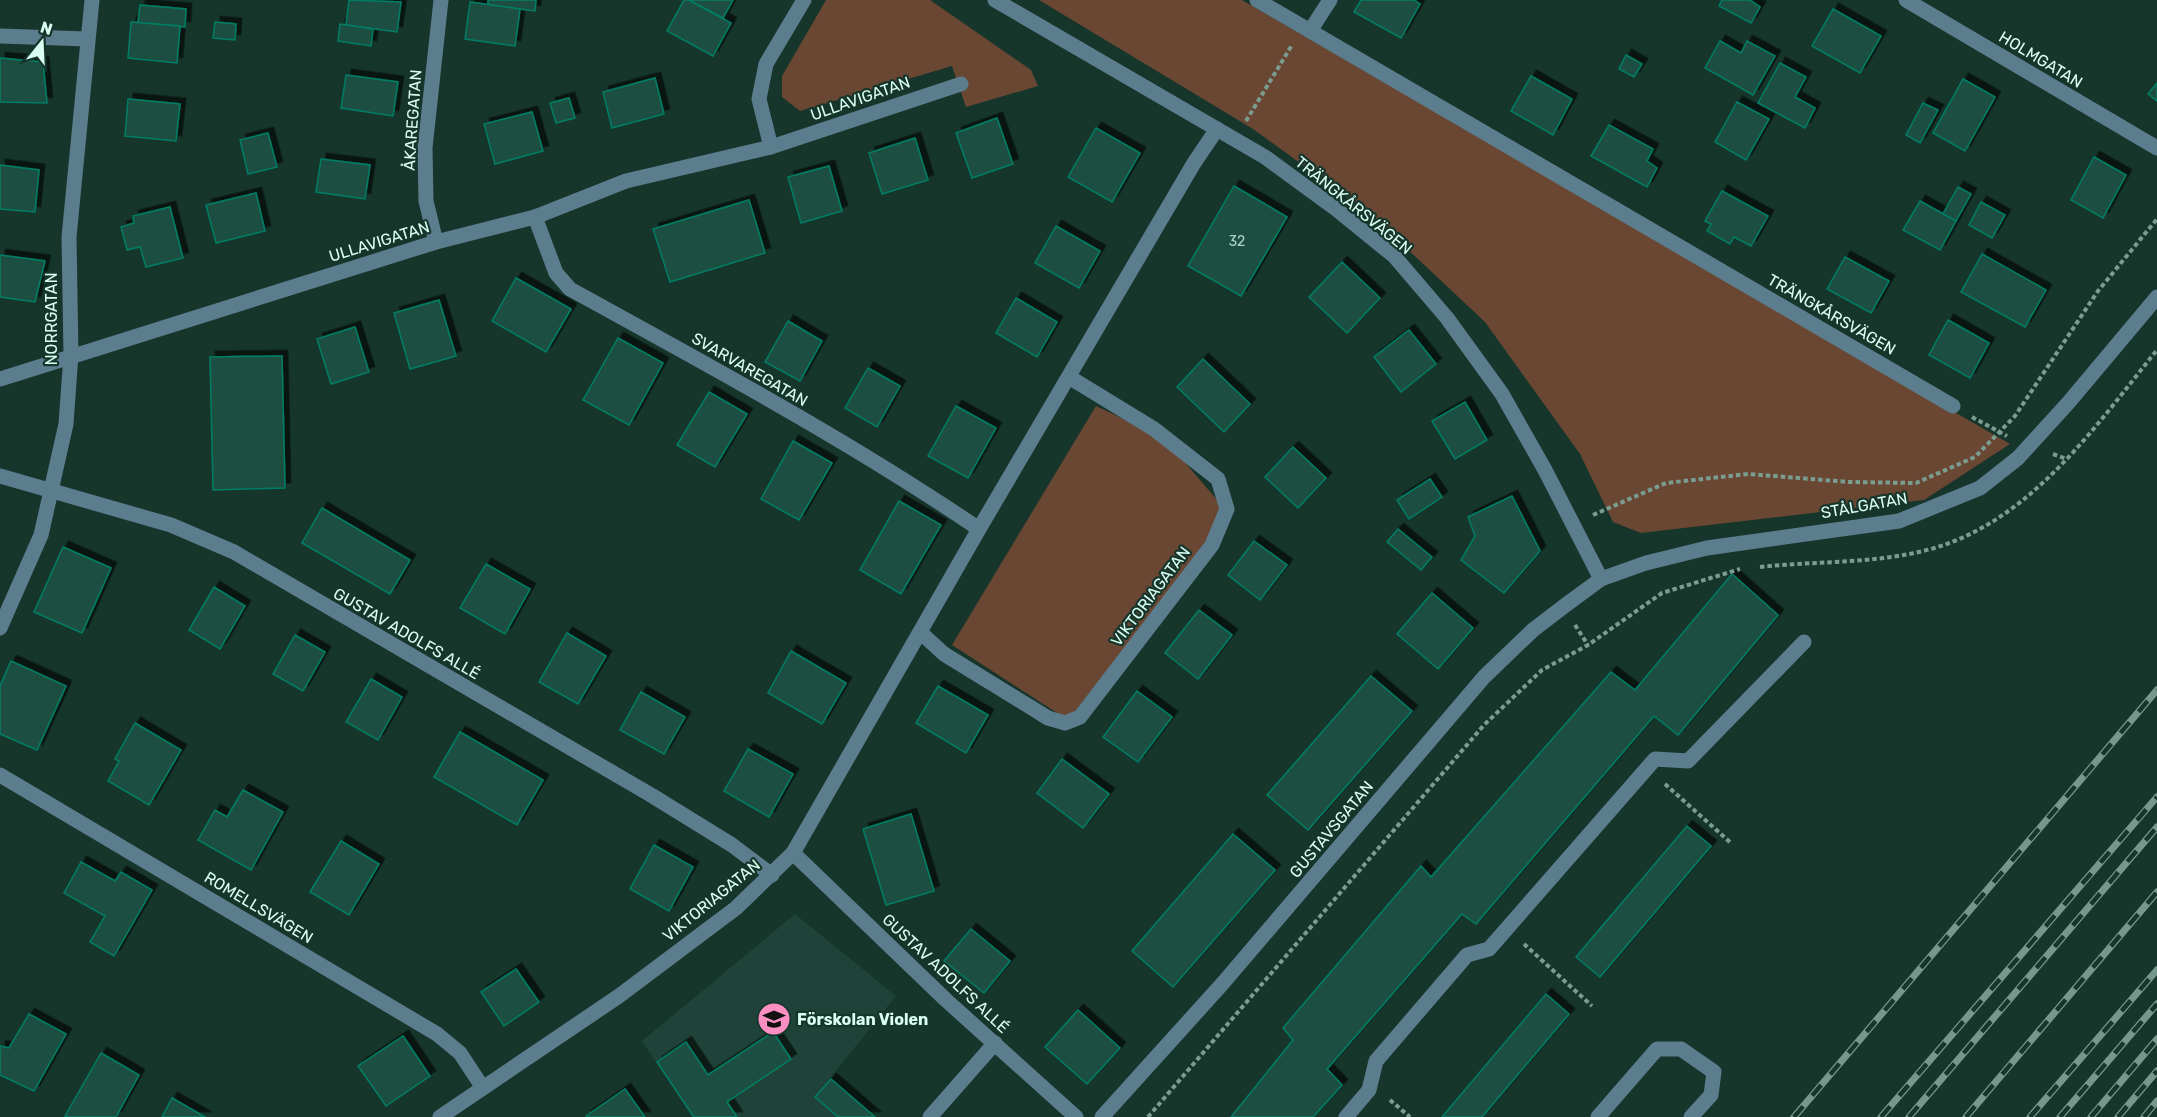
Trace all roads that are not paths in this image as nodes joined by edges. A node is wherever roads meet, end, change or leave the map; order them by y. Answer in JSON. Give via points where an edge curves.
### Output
{"nodes":[{"id":1,"x":92,"y":0,"type":"edge"},
{"id":2,"x":441,"y":0,"type":"edge"},
{"id":3,"x":804,"y":0,"type":"edge"},
{"id":4,"x":995,"y":0,"type":"edge"},
{"id":5,"x":1257,"y":0,"type":"edge"},
{"id":6,"x":1330,"y":0,"type":"edge"},
{"id":7,"x":1906,"y":0,"type":"edge"},
{"id":8,"x":1310,"y":31,"type":"junction"},
{"id":9,"x":0,"y":36,"type":"edge"},
{"id":10,"x":87,"y":39,"type":"junction"},
{"id":11,"x":961,"y":84,"type":"dead end"},
{"id":12,"x":1217,"y":129,"type":"junction"},
{"id":13,"x":771,"y":147,"type":"junction"},
{"id":14,"x":2157,"y":148,"type":"edge"},
{"id":15,"x":535,"y":217,"type":"junction"},
{"id":16,"x":436,"y":242,"type":"junction"},
{"id":17,"x":2157,"y":297,"type":"edge"},
{"id":18,"x":71,"y":356,"type":"junction"},
{"id":19,"x":1069,"y":377,"type":"junction"},
{"id":20,"x":0,"y":379,"type":"edge"},
{"id":21,"x":1953,"y":406,"type":"dead end"},
{"id":22,"x":0,"y":476,"type":"edge"},
{"id":23,"x":52,"y":491,"type":"junction"},
{"id":24,"x":979,"y":529,"type":"junction"},
{"id":25,"x":1601,"y":579,"type":"junction"},
{"id":26,"x":0,"y":628,"type":"edge"},
{"id":27,"x":920,"y":632,"type":"junction"},
{"id":28,"x":1804,"y":642,"type":"dead end"},
{"id":29,"x":0,"y":775,"type":"edge"},
{"id":30,"x":793,"y":853,"type":"junction"},
{"id":31,"x":772,"y":875,"type":"junction"},
{"id":32,"x":994,"y":1043,"type":"junction"},
{"id":33,"x":483,"y":1088,"type":"junction"},
{"id":34,"x":440,"y":1117,"type":"edge"},
{"id":35,"x":930,"y":1117,"type":"edge"},
{"id":36,"x":1076,"y":1117,"type":"edge"},
{"id":37,"x":1102,"y":1117,"type":"edge"},
{"id":38,"x":1346,"y":1117,"type":"edge"},
{"id":39,"x":1598,"y":1117,"type":"edge"},
{"id":40,"x":1691,"y":1117,"type":"edge"}],
"edges":[{"from":1,"to":10,"type":"street","name":"NORRGATAN"},
{"from":2,"to":16,"type":"street","name":"ÅKAREGATAN","via":[[425,148],[426,201]]},
{"from":3,"to":13,"type":"street","via":[[766,64],[759,99]]},
{"from":4,"to":12,"type":"street","name":"TRÄNGKÅRSVÄGEN"},
{"from":5,"to":8,"type":"street","name":"TRÄNGKÅRSVÄGEN"},
{"from":6,"to":8,"type":"street"},
{"from":7,"to":14,"type":"street","name":"HOLMGATAN"},
{"from":8,"to":21,"type":"street","name":"TRÄNGKÅRSVÄGEN"},
{"from":9,"to":10,"type":"street"},
{"from":10,"to":18,"type":"street","name":"NORRGATAN","via":[[69,237]]},
{"from":11,"to":13,"type":"street","name":"ULLAVIGATAN"},
{"from":12,"to":19,"type":"street","name":"VIKTORIAGATAN"},
{"from":12,"to":25,"type":"street","name":"TRÄNGKÅRSVÄGEN","via":[[1265,157],[1394,256],[1447,318],[1502,394]]},
{"from":13,"to":15,"type":"street","name":"ULLAVIGATAN","via":[[626,181]]},
{"from":15,"to":16,"type":"street","name":"ULLAVIGATAN"},
{"from":15,"to":24,"type":"street","name":"SVARVAREGATAN","via":[[555,273],[570,289],[750,388]]},
{"from":16,"to":18,"type":"street","name":"ULLAVIGATAN"},
{"from":17,"to":25,"type":"street","name":"STÅLGATAN","via":[[2018,458],[1980,488],[1899,521],[1707,548]]},
{"from":18,"to":20,"type":"street","name":"ULLAVIGATAN"},
{"from":18,"to":23,"type":"street","name":"NORRGATAN","via":[[66,424]]},
{"from":19,"to":24,"type":"street","name":"VIKTORIAGATAN"},
{"from":19,"to":27,"type":"street","name":"VIKTORIAGATAN","via":[[1154,429],[1218,479],[1227,509],[1212,545],[1080,717],[1065,723],[1048,718],[944,654]]},
{"from":22,"to":23,"type":"street","name":"GUSTAV ADOLFS ALLÉ"},
{"from":23,"to":26,"type":"street","name":"NORRGATAN","via":[[41,535]]},
{"from":23,"to":31,"type":"street","name":"GUSTAV ADOLFS ALLÉ","via":[[171,525],[234,552],[651,795]]},
{"from":24,"to":27,"type":"street","name":"VIKTORIAGATAN"},
{"from":25,"to":37,"type":"street","name":"GUSTAVSGATAN","via":[[1533,630],[1484,677],[1223,983]]},
{"from":27,"to":30,"type":"street","name":"VIKTORIAGATAN"},
{"from":28,"to":38,"type":"street","via":[[1688,761],[1655,759],[1489,949],[1467,955],[1391,1043],[1376,1061],[1369,1090]]},
{"from":29,"to":33,"type":"street","name":"ROMELLSVÄGEN","via":[[437,1034],[460,1053]]},
{"from":30,"to":31,"type":"street","name":"VIKTORIAGATAN"},
{"from":30,"to":32,"type":"street","name":"GUSTAV ADOLFS ALLÉ"},
{"from":31,"to":33,"type":"street","name":"VIKTORIAGATAN","via":[[736,908],[619,996]]},
{"from":32,"to":35,"type":"street"},
{"from":32,"to":36,"type":"street","name":"GUSTAV ADOLFS ALLÉ"},
{"from":33,"to":34,"type":"street","name":"VIKTORIAGATAN"},
{"from":39,"to":40,"type":"street","via":[[1658,1049],[1681,1049],[1714,1072],[1711,1095]]}]}
